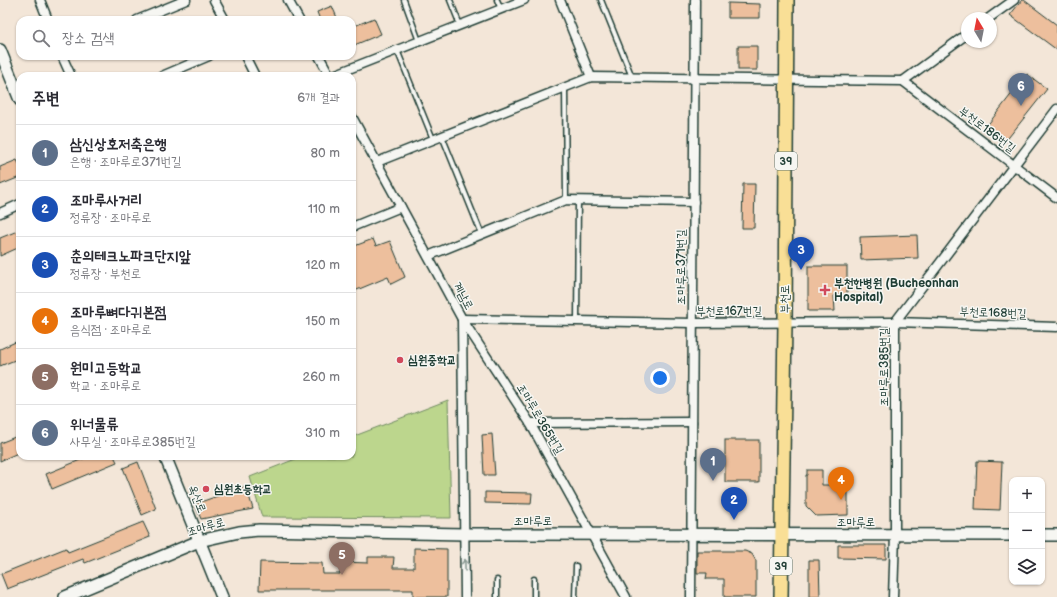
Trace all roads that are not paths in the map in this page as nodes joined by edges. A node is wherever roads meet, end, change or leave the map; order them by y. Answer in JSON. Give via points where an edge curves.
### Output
{"nodes":[{"id":1,"x":40,"y":0,"type":"edge"},
{"id":2,"x":186,"y":0,"type":"edge"},
{"id":3,"x":214,"y":0,"type":"edge"},
{"id":4,"x":288,"y":0,"type":"edge"},
{"id":5,"x":404,"y":0,"type":"edge"},
{"id":6,"x":450,"y":0,"type":"edge"},
{"id":7,"x":497,"y":0,"type":"edge"},
{"id":8,"x":524,"y":0,"type":"edge"},
{"id":9,"x":560,"y":0,"type":"edge"},
{"id":10,"x":601,"y":0,"type":"edge"},
{"id":11,"x":695,"y":0,"type":"edge"},
{"id":12,"x":787,"y":0,"type":"edge"},
{"id":13,"x":1014,"y":0,"type":"edge"},
{"id":14,"x":501,"y":9,"type":"junction"},
{"id":15,"x":997,"y":13,"type":"edge"},
{"id":16,"x":46,"y":16,"type":"edge"},
{"id":17,"x":147,"y":16,"type":"edge"},
{"id":18,"x":223,"y":16,"type":"edge"},
{"id":19,"x":297,"y":16,"type":"edge"},
{"id":20,"x":460,"y":25,"type":"junction"},
{"id":21,"x":961,"y":38,"type":"edge"},
{"id":22,"x":420,"y":41,"type":"junction"},
{"id":23,"x":0,"y":50,"type":"edge"},
{"id":24,"x":397,"y":50,"type":"junction"},
{"id":25,"x":64,"y":60,"type":"edge"},
{"id":26,"x":200,"y":60,"type":"edge"},
{"id":27,"x":246,"y":60,"type":"edge"},
{"id":28,"x":321,"y":60,"type":"edge"},
{"id":29,"x":2,"y":62,"type":"edge"},
{"id":30,"x":68,"y":72,"type":"edge"},
{"id":31,"x":171,"y":72,"type":"edge"},
{"id":32,"x":253,"y":72,"type":"edge"},
{"id":33,"x":328,"y":72,"type":"edge"},
{"id":34,"x":340,"y":72,"type":"edge"},
{"id":35,"x":590,"y":77,"type":"junction"},
{"id":36,"x":632,"y":78,"type":"junction"},
{"id":37,"x":694,"y":78,"type":"junction"},
{"id":38,"x":787,"y":80,"type":"junction"},
{"id":39,"x":903,"y":81,"type":"junction"},
{"id":40,"x":565,"y":87,"type":"junction"},
{"id":41,"x":16,"y":92,"type":"edge"},
{"id":42,"x":1057,"y":109,"type":"edge"},
{"id":43,"x":356,"y":124,"type":"edge"},
{"id":44,"x":442,"y":136,"type":"junction"},
{"id":45,"x":433,"y":139,"type":"junction"},
{"id":46,"x":377,"y":162,"type":"junction"},
{"id":47,"x":1014,"y":165,"type":"junction"},
{"id":48,"x":1057,"y":198,"type":"edge"},
{"id":49,"x":566,"y":200,"type":"junction"},
{"id":50,"x":578,"y":200,"type":"junction"},
{"id":51,"x":694,"y":202,"type":"junction"},
{"id":52,"x":16,"y":206,"type":"edge"},
{"id":53,"x":401,"y":207,"type":"junction"},
{"id":54,"x":0,"y":213,"type":"edge"},
{"id":55,"x":356,"y":225,"type":"edge"},
{"id":56,"x":482,"y":235,"type":"junction"},
{"id":57,"x":428,"y":256,"type":"junction"},
{"id":58,"x":462,"y":319,"type":"junction"},
{"id":59,"x":577,"y":322,"type":"junction"},
{"id":60,"x":895,"y":322,"type":"junction"},
{"id":61,"x":693,"y":323,"type":"junction"},
{"id":62,"x":785,"y":323,"type":"junction"},
{"id":63,"x":1057,"y":327,"type":"edge"},
{"id":64,"x":530,"y":422,"type":"junction"},
{"id":65,"x":692,"y":422,"type":"junction"},
{"id":66,"x":167,"y":460,"type":"edge"},
{"id":67,"x":464,"y":534,"type":"junction"},
{"id":68,"x":592,"y":534,"type":"junction"},
{"id":69,"x":692,"y":535,"type":"junction"},
{"id":70,"x":781,"y":535,"type":"junction"},
{"id":71,"x":895,"y":535,"type":"junction"},
{"id":72,"x":1009,"y":535,"type":"edge"},
{"id":73,"x":1045,"y":535,"type":"edge"},
{"id":74,"x":1057,"y":535,"type":"edge"},
{"id":75,"x":200,"y":541,"type":"junction"},
{"id":76,"x":576,"y":566,"type":"dead end"},
{"id":77,"x":534,"y":579,"type":"dead end"},
{"id":78,"x":497,"y":580,"type":"dead end"},
{"id":79,"x":65,"y":597,"type":"edge"},
{"id":80,"x":222,"y":597,"type":"edge"},
{"id":81,"x":465,"y":597,"type":"edge"},
{"id":82,"x":497,"y":597,"type":"edge"},
{"id":83,"x":534,"y":597,"type":"edge"},
{"id":84,"x":575,"y":597,"type":"edge"},
{"id":85,"x":626,"y":597,"type":"edge"},
{"id":86,"x":691,"y":597,"type":"edge"},
{"id":87,"x":781,"y":597,"type":"edge"},
{"id":88,"x":893,"y":597,"type":"edge"}],
"edges":[{"from":1,"to":16,"type":"street"},
{"from":2,"to":17,"type":"street"},
{"from":3,"to":18,"type":"street"},
{"from":4,"to":19,"type":"street"},
{"from":5,"to":22,"type":"lane"},
{"from":6,"to":20,"type":"lane"},
{"from":7,"to":14,"type":"lane"},
{"from":8,"to":14,"type":"street"},
{"from":9,"to":35,"type":"street"},
{"from":10,"to":36,"type":"lane"},
{"from":11,"to":37,"type":"street","name":"조마루로371번길"},
{"from":12,"to":38,"type":"main road","name":"부천로","number":"39"},
{"from":13,"to":15,"type":"street"},
{"from":14,"to":20,"type":"street"},
{"from":20,"to":22,"type":"street"},
{"from":21,"to":39,"type":"street"},
{"from":22,"to":24,"type":"street"},
{"from":23,"to":29,"type":"street"},
{"from":24,"to":34,"type":"street"},
{"from":24,"to":45,"type":"lane"},
{"from":25,"to":30,"type":"street"},
{"from":26,"to":31,"type":"street"},
{"from":27,"to":32,"type":"street"},
{"from":28,"to":33,"type":"street"},
{"from":29,"to":41,"type":"street"},
{"from":35,"to":36,"type":"street"},
{"from":35,"to":40,"type":"street"},
{"from":36,"to":37,"type":"street"},
{"from":37,"to":38,"type":"street"},
{"from":37,"to":51,"type":"street","name":"조마루로371번길"},
{"from":38,"to":39,"type":"street"},
{"from":38,"to":62,"type":"main road","name":"부천로","number":"39"},
{"from":39,"to":47,"type":"street","name":"부천로186번길"},
{"from":40,"to":44,"type":"street"},
{"from":40,"to":49,"type":"lane"},
{"from":42,"to":47,"type":"street","name":"조마루로385번길"},
{"from":43,"to":46,"type":"street","name":"계남로"},
{"from":44,"to":45,"type":"street"},
{"from":44,"to":56,"type":"lane"},
{"from":45,"to":46,"type":"street"},
{"from":46,"to":53,"type":"street","name":"계남로"},
{"from":47,"to":48,"type":"street","name":"부천로186번길"},
{"from":47,"to":60,"type":"street","name":"조마루로385번길"},
{"from":49,"to":50,"type":"street"},
{"from":49,"to":56,"type":"street"},
{"from":50,"to":51,"type":"street"},
{"from":50,"to":59,"type":"lane"},
{"from":51,"to":61,"type":"street","name":"조마루로371번길"},
{"from":52,"to":54,"type":"street"},
{"from":53,"to":55,"type":"street"},
{"from":53,"to":57,"type":"street","name":"계남로"},
{"from":56,"to":57,"type":"street"},
{"from":57,"to":58,"type":"street","name":"계남로"},
{"from":58,"to":59,"type":"street","name":"부천로167번길"},
{"from":58,"to":64,"type":"street","name":"조마루로365번길"},
{"from":58,"to":67,"type":"street","name":"계남로"},
{"from":59,"to":61,"type":"street","name":"부천로167번길"},
{"from":60,"to":62,"type":"street","name":"부천로168번길"},
{"from":60,"to":63,"type":"street","name":"부천로168번길"},
{"from":60,"to":71,"type":"street","name":"조마루로385번길"},
{"from":61,"to":62,"type":"street","name":"부천로167번길"},
{"from":61,"to":65,"type":"street","name":"조마루로371번길"},
{"from":62,"to":70,"type":"main road","name":"부천로","number":"39"},
{"from":64,"to":65,"type":"street"},
{"from":64,"to":68,"type":"street","name":"조마루로365번길"},
{"from":65,"to":69,"type":"street","name":"조마루로371번길"},
{"from":66,"to":75,"type":"street","name":"옥산로"},
{"from":67,"to":68,"type":"street","name":"조마루로"},
{"from":67,"to":75,"type":"street","name":"조마루로","via":[[259,530]]},
{"from":81,"to":67,"type":"street","name":"계남로","one_way":true},
{"from":68,"to":69,"type":"street","name":"조마루로"},
{"from":68,"to":85,"type":"street","name":"조마루로365번길"},
{"from":69,"to":70,"type":"street","name":"조마루로"},
{"from":69,"to":86,"type":"street","name":"조마루로371번길"},
{"from":70,"to":71,"type":"street","name":"조마루로"},
{"from":70,"to":87,"type":"main road","name":"부천로","number":"39"},
{"from":71,"to":72,"type":"street","name":"조마루로"},
{"from":71,"to":88,"type":"street","name":"조마루로385번길"},
{"from":73,"to":74,"type":"street"},
{"from":75,"to":79,"type":"street","name":"조마루로"},
{"from":75,"to":80,"type":"street","name":"옥산로"},
{"from":76,"to":84,"type":"lane"},
{"from":77,"to":83,"type":"lane"},
{"from":78,"to":82,"type":"lane"}]}
